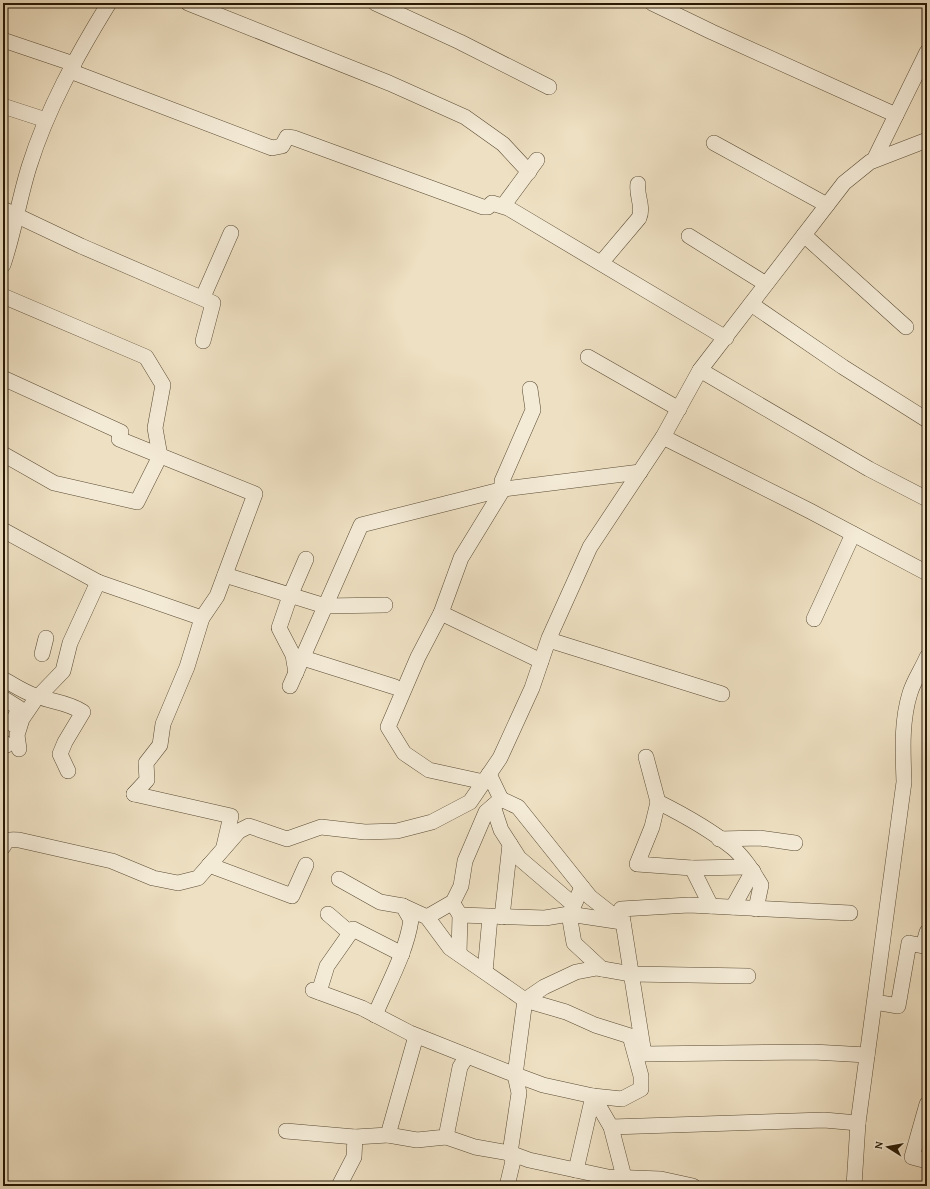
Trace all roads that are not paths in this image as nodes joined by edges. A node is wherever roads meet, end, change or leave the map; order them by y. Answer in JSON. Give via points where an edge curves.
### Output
{"nodes":[{"id":1,"x":109,"y":3,"type":"edge"},
{"id":2,"x":188,"y":3,"type":"edge"},
{"id":3,"x":375,"y":3,"type":"edge"},
{"id":4,"x":652,"y":3,"type":"edge"},
{"id":5,"x":3,"y":40,"type":"edge"},
{"id":6,"x":927,"y":52,"type":"edge"},
{"id":7,"x":72,"y":67,"type":"junction"},
{"id":8,"x":549,"y":87,"type":"dead end"},
{"id":9,"x":3,"y":106,"type":"edge"},
{"id":10,"x":896,"y":115,"type":"junction"},
{"id":11,"x":46,"y":120,"type":"junction"},
{"id":12,"x":927,"y":140,"type":"edge"},
{"id":13,"x":714,"y":143,"type":"dead end"},
{"id":14,"x":874,"y":160,"type":"junction"},
{"id":15,"x":638,"y":184,"type":"dead end"},
{"id":16,"x":827,"y":205,"type":"junction"},
{"id":17,"x":503,"y":206,"type":"junction"},
{"id":18,"x":9,"y":212,"type":"edge"},
{"id":19,"x":231,"y":233,"type":"dead end"},
{"id":20,"x":804,"y":234,"type":"junction"},
{"id":21,"x":690,"y":236,"type":"dead end"},
{"id":22,"x":601,"y":263,"type":"junction"},
{"id":23,"x":3,"y":264,"type":"edge"},
{"id":24,"x":766,"y":284,"type":"junction"},
{"id":25,"x":3,"y":296,"type":"edge"},
{"id":26,"x":203,"y":297,"type":"junction"},
{"id":27,"x":751,"y":304,"type":"junction"},
{"id":28,"x":906,"y":327,"type":"dead end"},
{"id":29,"x":726,"y":338,"type":"junction"},
{"id":30,"x":202,"y":341,"type":"dead end"},
{"id":31,"x":588,"y":357,"type":"dead end"},
{"id":32,"x":700,"y":370,"type":"junction"},
{"id":33,"x":3,"y":378,"type":"edge"},
{"id":34,"x":530,"y":389,"type":"dead end"},
{"id":35,"x":679,"y":409,"type":"junction"},
{"id":36,"x":927,"y":420,"type":"edge"},
{"id":37,"x":663,"y":437,"type":"junction"},
{"id":38,"x":3,"y":454,"type":"edge"},
{"id":39,"x":160,"y":456,"type":"junction"},
{"id":40,"x":640,"y":472,"type":"junction"},
{"id":41,"x":502,"y":489,"type":"junction"},
{"id":42,"x":927,"y":499,"type":"edge"},
{"id":43,"x":3,"y":530,"type":"edge"},
{"id":44,"x":853,"y":534,"type":"junction"},
{"id":45,"x":306,"y":559,"type":"dead end"},
{"id":46,"x":927,"y":573,"type":"edge"},
{"id":47,"x":225,"y":575,"type":"junction"},
{"id":48,"x":98,"y":582,"type":"junction"},
{"id":49,"x":290,"y":596,"type":"junction"},
{"id":50,"x":385,"y":605,"type":"dead end"},
{"id":51,"x":325,"y":606,"type":"junction"},
{"id":52,"x":441,"y":613,"type":"junction"},
{"id":53,"x":202,"y":618,"type":"junction"},
{"id":54,"x":814,"y":619,"type":"dead end"},
{"id":55,"x":46,"y":638,"type":"dead end"},
{"id":56,"x":548,"y":640,"type":"junction"},
{"id":57,"x":42,"y":654,"type":"dead end"},
{"id":58,"x":303,"y":658,"type":"junction"},
{"id":59,"x":927,"y":659,"type":"edge"},
{"id":60,"x":541,"y":661,"type":"junction"},
{"id":61,"x":3,"y":679,"type":"edge"},
{"id":62,"x":395,"y":687,"type":"dead end"},
{"id":63,"x":722,"y":694,"type":"dead end"},
{"id":64,"x":37,"y":697,"type":"junction"},
{"id":65,"x":3,"y":698,"type":"edge"},
{"id":66,"x":10,"y":745,"type":"edge"},
{"id":67,"x":646,"y":757,"type":"dead end"},
{"id":68,"x":68,"y":771,"type":"dead end"},
{"id":69,"x":486,"y":778,"type":"junction"},
{"id":70,"x":497,"y":802,"type":"junction"},
{"id":71,"x":658,"y":802,"type":"junction"},
{"id":72,"x":719,"y":839,"type":"junction"},
{"id":73,"x":795,"y":843,"type":"dead end"},
{"id":74,"x":510,"y":844,"type":"junction"},
{"id":75,"x":3,"y":847,"type":"edge"},
{"id":76,"x":224,"y":848,"type":"junction"},
{"id":77,"x":209,"y":865,"type":"junction"},
{"id":78,"x":306,"y":866,"type":"dead end"},
{"id":79,"x":692,"y":868,"type":"junction"},
{"id":80,"x":751,"y":869,"type":"junction"},
{"id":81,"x":339,"y":879,"type":"dead end"},
{"id":82,"x":582,"y":886,"type":"junction"},
{"id":83,"x":403,"y":906,"type":"junction"},
{"id":84,"x":711,"y":906,"type":"junction"},
{"id":85,"x":732,"y":907,"type":"junction"},
{"id":86,"x":456,"y":908,"type":"junction"},
{"id":87,"x":756,"y":909,"type":"junction"},
{"id":88,"x":328,"y":914,"type":"dead end"},
{"id":89,"x":570,"y":914,"type":"junction"},
{"id":90,"x":850,"y":914,"type":"dead end"},
{"id":91,"x":427,"y":917,"type":"junction"},
{"id":92,"x":496,"y":917,"type":"junction"},
{"id":93,"x":623,"y":923,"type":"junction"},
{"id":94,"x":927,"y":932,"type":"edge"},
{"id":95,"x":350,"y":933,"type":"junction"},
{"id":96,"x":402,"y":954,"type":"junction"},
{"id":97,"x":459,"y":954,"type":"junction"},
{"id":98,"x":602,"y":969,"type":"junction"},
{"id":99,"x":485,"y":972,"type":"junction"},
{"id":100,"x":631,"y":974,"type":"junction"},
{"id":101,"x":748,"y":976,"type":"dead end"},
{"id":102,"x":525,"y":1000,"type":"junction"},
{"id":103,"x":874,"y":1002,"type":"junction"},
{"id":104,"x":374,"y":1015,"type":"junction"},
{"id":105,"x":416,"y":1036,"type":"junction"},
{"id":106,"x":867,"y":1055,"type":"junction"},
{"id":107,"x":467,"y":1056,"type":"junction"},
{"id":108,"x":515,"y":1075,"type":"junction"},
{"id":109,"x":593,"y":1096,"type":"junction"},
{"id":110,"x":927,"y":1104,"type":"edge"},
{"id":111,"x":858,"y":1122,"type":"junction"},
{"id":112,"x":611,"y":1127,"type":"junction"},
{"id":113,"x":286,"y":1131,"type":"dead end"},
{"id":114,"x":388,"y":1135,"type":"junction"},
{"id":115,"x":355,"y":1137,"type":"junction"},
{"id":116,"x":446,"y":1137,"type":"junction"},
{"id":117,"x":510,"y":1153,"type":"junction"},
{"id":118,"x":927,"y":1161,"type":"edge"},
{"id":119,"x":576,"y":1170,"type":"junction"},
{"id":120,"x":624,"y":1177,"type":"junction"},
{"id":121,"x":339,"y":1186,"type":"edge"},
{"id":122,"x":506,"y":1186,"type":"edge"},
{"id":123,"x":693,"y":1186,"type":"edge"},
{"id":124,"x":854,"y":1186,"type":"edge"}],
"edges":[{"from":1,"to":7,"type":"street"},
{"from":2,"to":17,"type":"street","via":[[389,82],[465,117],[533,166]]},
{"from":3,"to":8,"type":"street"},
{"from":4,"to":10,"type":"street"},
{"from":5,"to":7,"type":"street"},
{"from":6,"to":10,"type":"street"},
{"from":7,"to":11,"type":"street"},
{"from":7,"to":17,"type":"street","via":[[272,148],[282,146],[286,136],[294,138],[483,207],[488,207],[492,202]]},
{"from":9,"to":11,"type":"street"},
{"from":10,"to":14,"type":"street"},
{"from":11,"to":18,"type":"street","via":[[30,166]]},
{"from":12,"to":14,"type":"street"},
{"from":13,"to":16,"type":"street"},
{"from":14,"to":16,"type":"street","via":[[844,184]]},
{"from":15,"to":22,"type":"street","via":[[637,193],[642,211],[639,218]]},
{"from":16,"to":20,"type":"street"},
{"from":17,"to":22,"type":"street"},
{"from":18,"to":23,"type":"street","via":[[10,244]]},
{"from":18,"to":26,"type":"street","via":[[81,246]]},
{"from":19,"to":26,"type":"street"},
{"from":20,"to":24,"type":"street"},
{"from":20,"to":28,"type":"street"},
{"from":21,"to":24,"type":"street"},
{"from":22,"to":29,"type":"street"},
{"from":24,"to":27,"type":"street"},
{"from":25,"to":39,"type":"street","via":[[146,357],[163,385],[154,428]]},
{"from":26,"to":30,"type":"street","via":[[213,303]]},
{"from":27,"to":29,"type":"street"},
{"from":27,"to":36,"type":"street"},
{"from":29,"to":32,"type":"street"},
{"from":31,"to":35,"type":"street"},
{"from":32,"to":35,"type":"street"},
{"from":32,"to":42,"type":"street","via":[[869,469]]},
{"from":33,"to":39,"type":"street","via":[[121,432],[118,439]]},
{"from":34,"to":41,"type":"street","via":[[533,410],[502,481]]},
{"from":35,"to":37,"type":"street"},
{"from":37,"to":40,"type":"street"},
{"from":37,"to":44,"type":"street"},
{"from":38,"to":39,"type":"street","via":[[54,483],[137,502]]},
{"from":39,"to":47,"type":"street","via":[[255,494]]},
{"from":40,"to":41,"type":"street"},
{"from":40,"to":56,"type":"street","via":[[590,547]]},
{"from":41,"to":51,"type":"street","via":[[361,525]]},
{"from":41,"to":52,"type":"street","via":[[461,558]]},
{"from":43,"to":48,"type":"street"},
{"from":44,"to":46,"type":"street"},
{"from":44,"to":54,"type":"street"},
{"from":45,"to":49,"type":"street"},
{"from":47,"to":49,"type":"street"},
{"from":47,"to":53,"type":"street","via":[[217,596]]},
{"from":48,"to":53,"type":"street"},
{"from":48,"to":64,"type":"street","via":[[70,643],[63,672]]},
{"from":49,"to":51,"type":"street"},
{"from":49,"to":58,"type":"street","via":[[279,628],[293,655],[293,680]]},
{"from":50,"to":51,"type":"street"},
{"from":51,"to":58,"type":"street"},
{"from":52,"to":60,"type":"street"},
{"from":52,"to":69,"type":"street","via":[[415,664],[388,728],[404,753],[429,770]]},
{"from":53,"to":76,"type":"street","via":[[187,667],[163,724],[160,745],[146,763],[147,780],[134,794],[231,816]]},
{"from":55,"to":57,"type":"street"},
{"from":56,"to":60,"type":"street"},
{"from":56,"to":63,"type":"street"},
{"from":58,"to":62,"type":"street"},
{"from":59,"to":103,"type":"street","via":[[910,692],[906,711],[903,738],[904,782]]},
{"from":60,"to":69,"type":"street","via":[[532,688],[500,758]]},
{"from":61,"to":64,"type":"street"},
{"from":64,"to":66,"type":"street","via":[[22,719],[17,735]]},
{"from":64,"to":68,"type":"street","via":[[72,705],[83,712],[64,742],[60,754]]},
{"from":65,"to":66,"type":"street","via":[[19,708],[11,726]]},
{"from":67,"to":71,"type":"street"},
{"from":69,"to":70,"type":"street"},
{"from":69,"to":76,"type":"street","via":[[470,802],[432,822],[397,831],[365,832],[321,827],[287,839],[249,826],[239,831]]},
{"from":70,"to":74,"type":"street","via":[[501,830]]},
{"from":70,"to":82,"type":"street","via":[[518,807]]},
{"from":70,"to":86,"type":"street","via":[[486,812],[465,862]]},
{"from":71,"to":72,"type":"street"},
{"from":71,"to":79,"type":"street","via":[[652,827],[637,864]]},
{"from":72,"to":73,"type":"street","via":[[760,838]]},
{"from":72,"to":80,"type":"street","via":[[733,848]]},
{"from":74,"to":82,"type":"street","via":[[519,858],[574,905]]},
{"from":74,"to":92,"type":"street"},
{"from":75,"to":77,"type":"street","via":[[6,840],[19,840],[112,861],[153,878],[178,883],[198,878]]},
{"from":76,"to":77,"type":"street"},
{"from":77,"to":78,"type":"street","via":[[292,896]]},
{"from":79,"to":80,"type":"street"},
{"from":79,"to":84,"type":"street"},
{"from":80,"to":85,"type":"street"},
{"from":80,"to":87,"type":"street","via":[[761,885]]},
{"from":81,"to":83,"type":"street","via":[[380,902]]},
{"from":82,"to":93,"type":"street","via":[[590,897]]},
{"from":83,"to":91,"type":"street"},
{"from":83,"to":96,"type":"street","via":[[411,920]]},
{"from":84,"to":85,"type":"street"},
{"from":84,"to":93,"type":"street","via":[[621,909]]},
{"from":85,"to":87,"type":"street"},
{"from":86,"to":91,"type":"street"},
{"from":86,"to":92,"type":"street"},
{"from":86,"to":97,"type":"street"},
{"from":87,"to":90,"type":"street"},
{"from":88,"to":95,"type":"street"},
{"from":89,"to":92,"type":"street","via":[[545,918]]},
{"from":89,"to":93,"type":"street"},
{"from":89,"to":98,"type":"street","via":[[574,943]]},
{"from":91,"to":97,"type":"street","via":[[450,948]]},
{"from":92,"to":99,"type":"street"},
{"from":93,"to":100,"type":"street"},
{"from":94,"to":103,"type":"street","via":[[923,946],[909,943],[898,1006]]},
{"from":95,"to":96,"type":"street","via":[[353,929]]},
{"from":95,"to":104,"type":"street","via":[[328,966],[316,991]]},
{"from":96,"to":104,"type":"street"},
{"from":97,"to":99,"type":"street"},
{"from":98,"to":100,"type":"street"},
{"from":98,"to":102,"type":"street","via":[[576,972],[544,987]]},
{"from":99,"to":102,"type":"street"},
{"from":100,"to":101,"type":"street"},
{"from":100,"to":106,"type":"street","via":[[644,1054],[812,1052]]},
{"from":102,"to":108,"type":"street"},
{"from":102,"to":109,"type":"street","via":[[630,1036],[641,1076],[641,1089],[622,1099]]},
{"from":103,"to":106,"type":"street"},
{"from":104,"to":105,"type":"street"},
{"from":105,"to":107,"type":"street"},
{"from":105,"to":114,"type":"street"},
{"from":106,"to":111,"type":"street"},
{"from":107,"to":108,"type":"street"},
{"from":107,"to":116,"type":"street","via":[[460,1067]]},
{"from":108,"to":109,"type":"street","via":[[543,1085]]},
{"from":108,"to":117,"type":"street","via":[[519,1094]]},
{"from":109,"to":112,"type":"street"},
{"from":109,"to":119,"type":"street"},
{"from":110,"to":118,"type":"street","via":[[912,1157]]},
{"from":111,"to":112,"type":"street","via":[[824,1120]]},
{"from":111,"to":124,"type":"street"},
{"from":112,"to":120,"type":"street"},
{"from":113,"to":115,"type":"street"},
{"from":114,"to":115,"type":"street"},
{"from":114,"to":116,"type":"street","via":[[417,1140]]},
{"from":115,"to":121,"type":"street","via":[[354,1157]]},
{"from":116,"to":117,"type":"street","via":[[475,1147]]},
{"from":117,"to":119,"type":"street","via":[[528,1160]]},
{"from":117,"to":122,"type":"street","via":[[513,1161]]},
{"from":119,"to":120,"type":"street","via":[[608,1177]]},
{"from":120,"to":123,"type":"street","via":[[661,1179]]}]}
